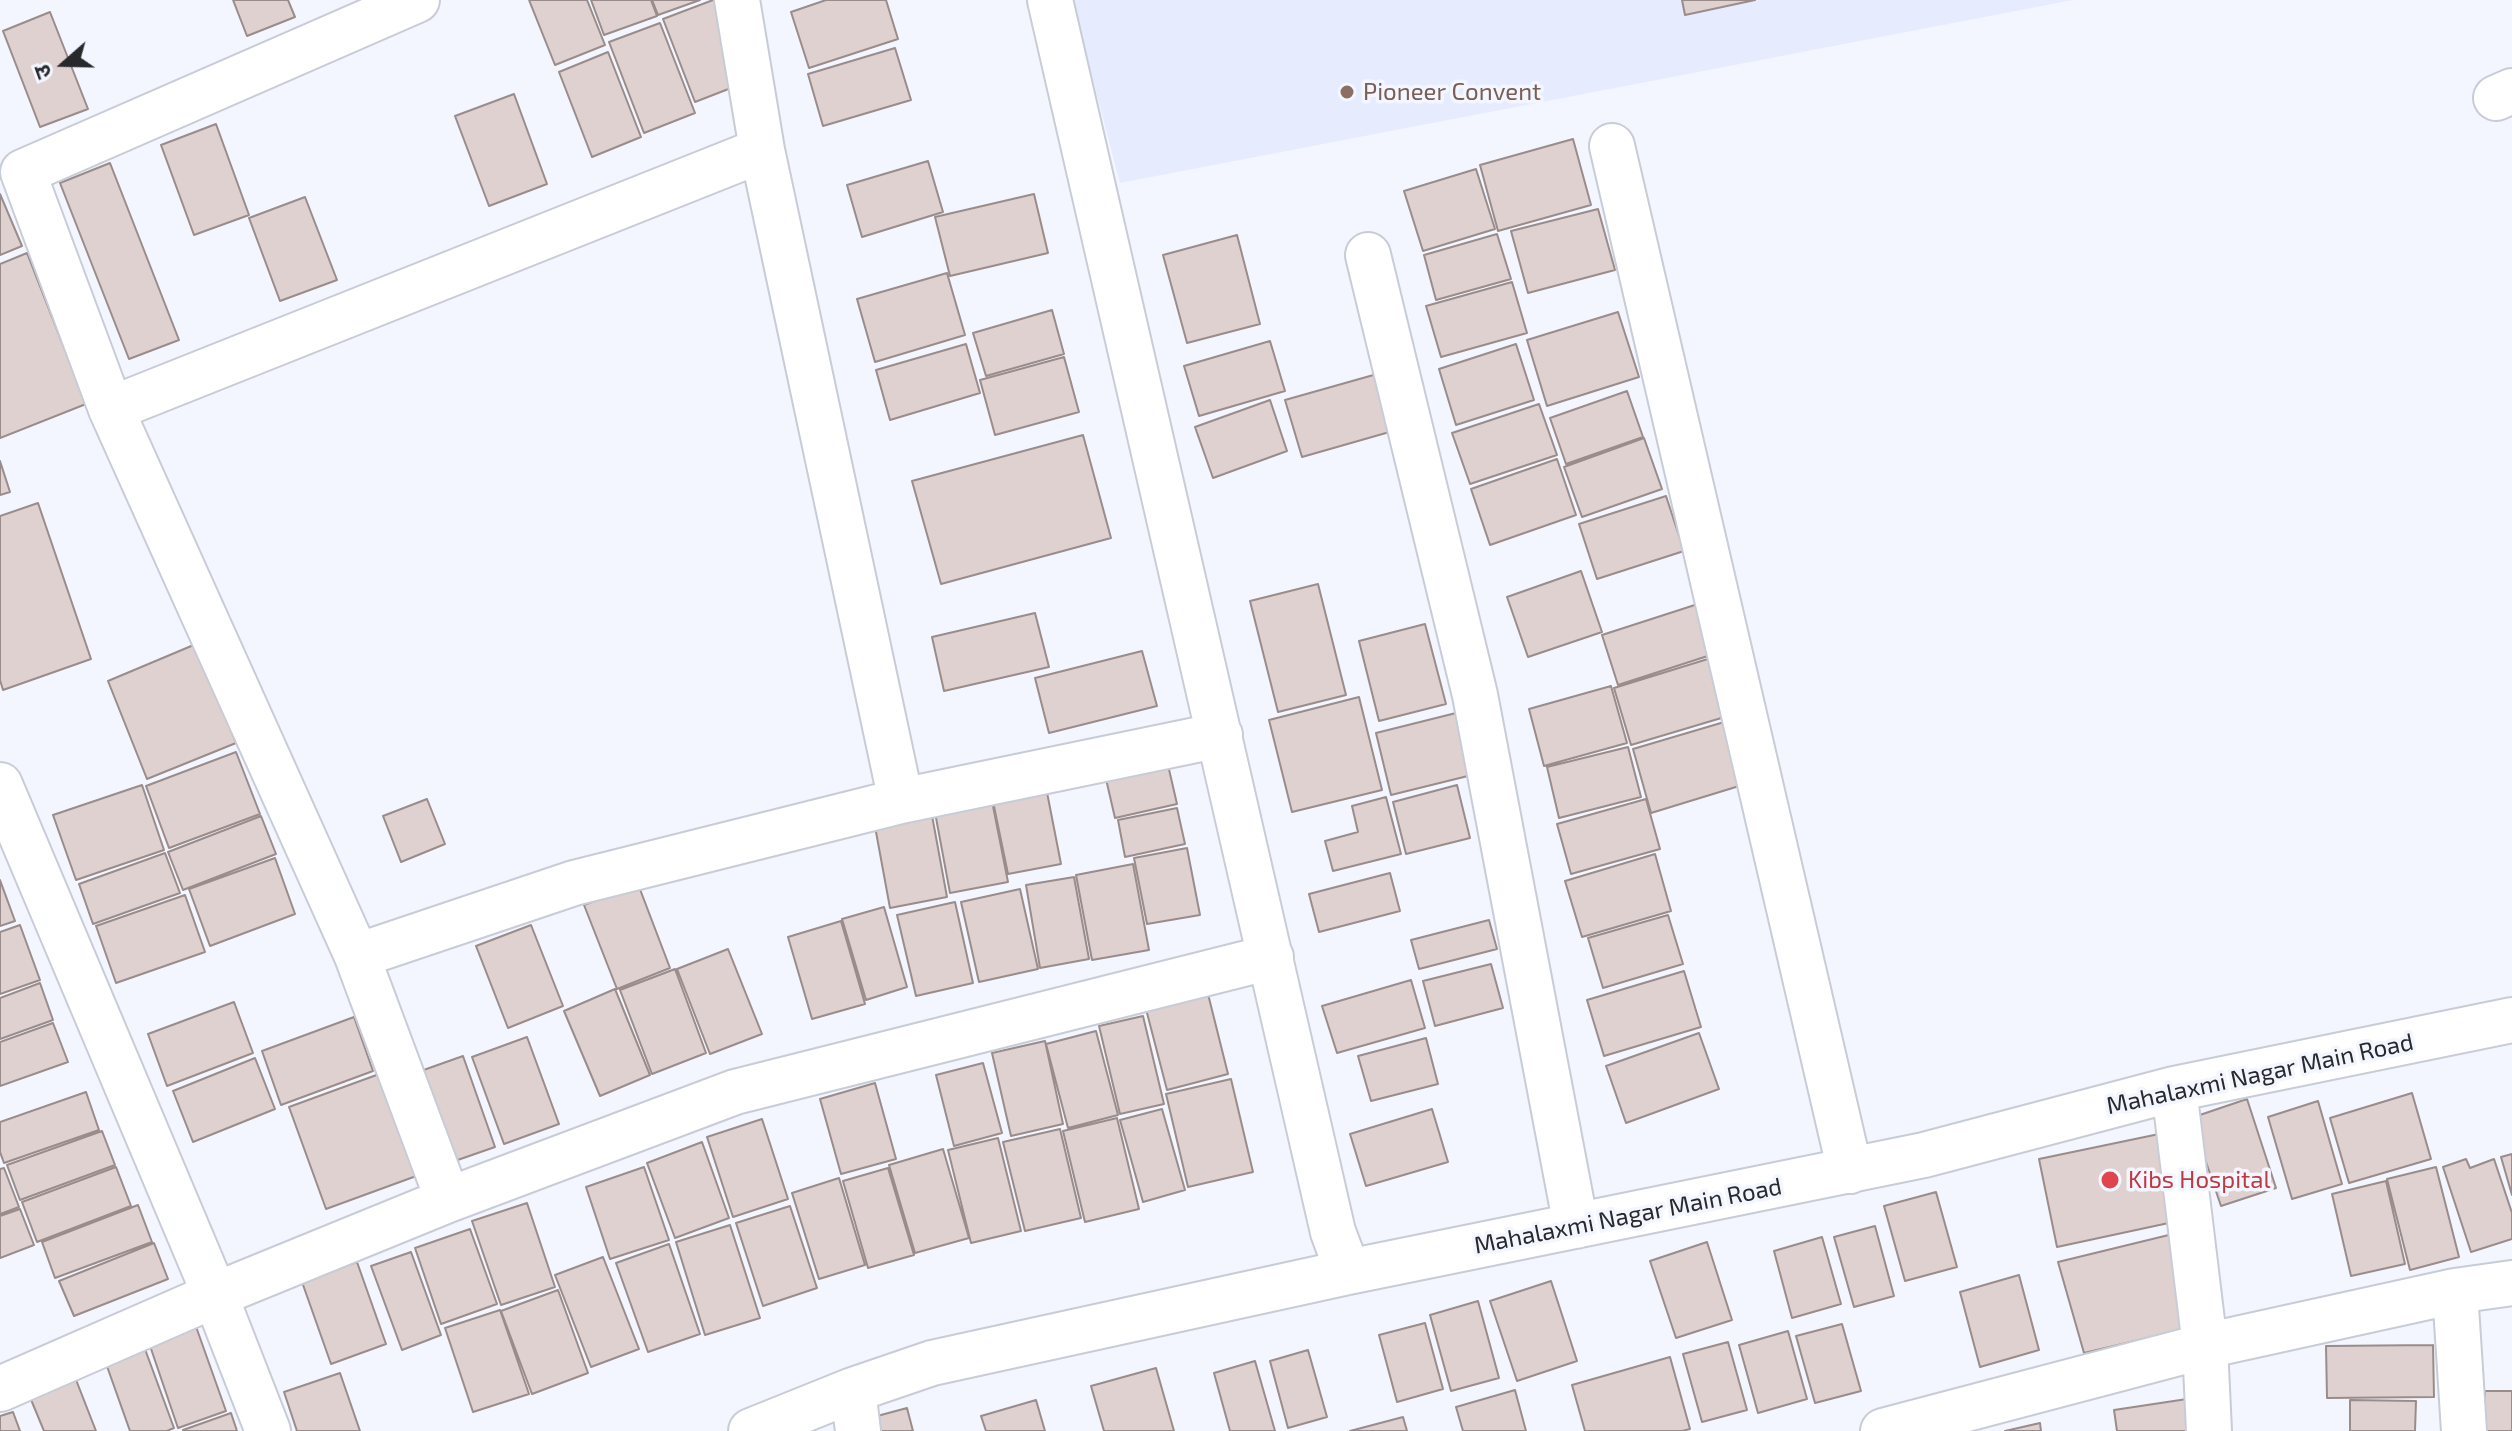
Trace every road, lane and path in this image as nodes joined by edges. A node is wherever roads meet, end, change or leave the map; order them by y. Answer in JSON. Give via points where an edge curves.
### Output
{"nodes":[{"id":1,"x":417,"y":0,"type":"edge"},
{"id":2,"x":737,"y":0,"type":"edge"},
{"id":3,"x":1050,"y":0,"type":"edge"},
{"id":4,"x":1612,"y":146,"type":"dead end"},
{"id":5,"x":762,"y":150,"type":"junction"},
{"id":6,"x":12,"y":176,"type":"edge"},
{"id":7,"x":1368,"y":255,"type":"dead end"},
{"id":8,"x":111,"y":409,"type":"junction"},
{"id":9,"x":1220,"y":735,"type":"junction"},
{"id":10,"x":0,"y":785,"type":"edge"},
{"id":11,"x":901,"y":801,"type":"junction"},
{"id":12,"x":357,"y":956,"type":"junction"},
{"id":13,"x":1271,"y":957,"type":"junction"},
{"id":14,"x":2512,"y":1020,"type":"edge"},
{"id":15,"x":2174,"y":1089,"type":"junction"},
{"id":16,"x":1850,"y":1171,"type":"junction"},
{"id":17,"x":448,"y":1200,"type":"junction"},
{"id":18,"x":1576,"y":1226,"type":"junction"},
{"id":19,"x":1348,"y":1272,"type":"junction"},
{"id":20,"x":2512,"y":1283,"type":"edge"},
{"id":21,"x":2455,"y":1291,"type":"junction"},
{"id":22,"x":215,"y":1295,"type":"junction"},
{"id":23,"x":2205,"y":1346,"type":"junction"},
{"id":24,"x":0,"y":1389,"type":"edge"},
{"id":25,"x":856,"y":1410,"type":"edge"},
{"id":26,"x":268,"y":1431,"type":"edge"},
{"id":27,"x":751,"y":1431,"type":"edge"},
{"id":28,"x":1883,"y":1431,"type":"edge"},
{"id":29,"x":2209,"y":1431,"type":"edge"},
{"id":30,"x":2464,"y":1431,"type":"edge"}],
"edges":[{"from":1,"to":6,"type":"street"},
{"from":2,"to":5,"type":"street"},
{"from":3,"to":9,"type":"street"},
{"from":4,"to":16,"type":"street"},
{"from":5,"to":8,"type":"street"},
{"from":5,"to":11,"type":"street"},
{"from":6,"to":8,"type":"street"},
{"from":7,"to":18,"type":"street","via":[[1475,695]]},
{"from":8,"to":12,"type":"street"},
{"from":9,"to":11,"type":"street"},
{"from":9,"to":13,"type":"street"},
{"from":10,"to":22,"type":"street"},
{"from":11,"to":12,"type":"street","via":[[574,883]]},
{"from":12,"to":17,"type":"street"},
{"from":13,"to":17,"type":"street","via":[[735,1092]]},
{"from":13,"to":19,"type":"street","via":[[1333,1232]]},
{"from":14,"to":15,"type":"street","name":"Mahalaxmi Nagar Main Road"},
{"from":15,"to":16,"type":"street","name":"Mahalaxmi Nagar Main Road"},
{"from":15,"to":23,"type":"street"},
{"from":16,"to":18,"type":"street","name":"Mahalaxmi Nagar Main Road"},
{"from":17,"to":22,"type":"street"},
{"from":18,"to":19,"type":"street","name":"Mahalaxmi Nagar Main Road"},
{"from":19,"to":25,"type":"street","name":"Mahalaxmi Nagar Main Road","via":[[932,1363]]},
{"from":20,"to":21,"type":"street"},
{"from":21,"to":23,"type":"street"},
{"from":21,"to":30,"type":"street"},
{"from":22,"to":24,"type":"street"},
{"from":22,"to":26,"type":"street"},
{"from":23,"to":28,"type":"street"},
{"from":23,"to":29,"type":"street"},
{"from":25,"to":27,"type":"street","name":"Mahalaxmi Nagar Main Road"}]}
